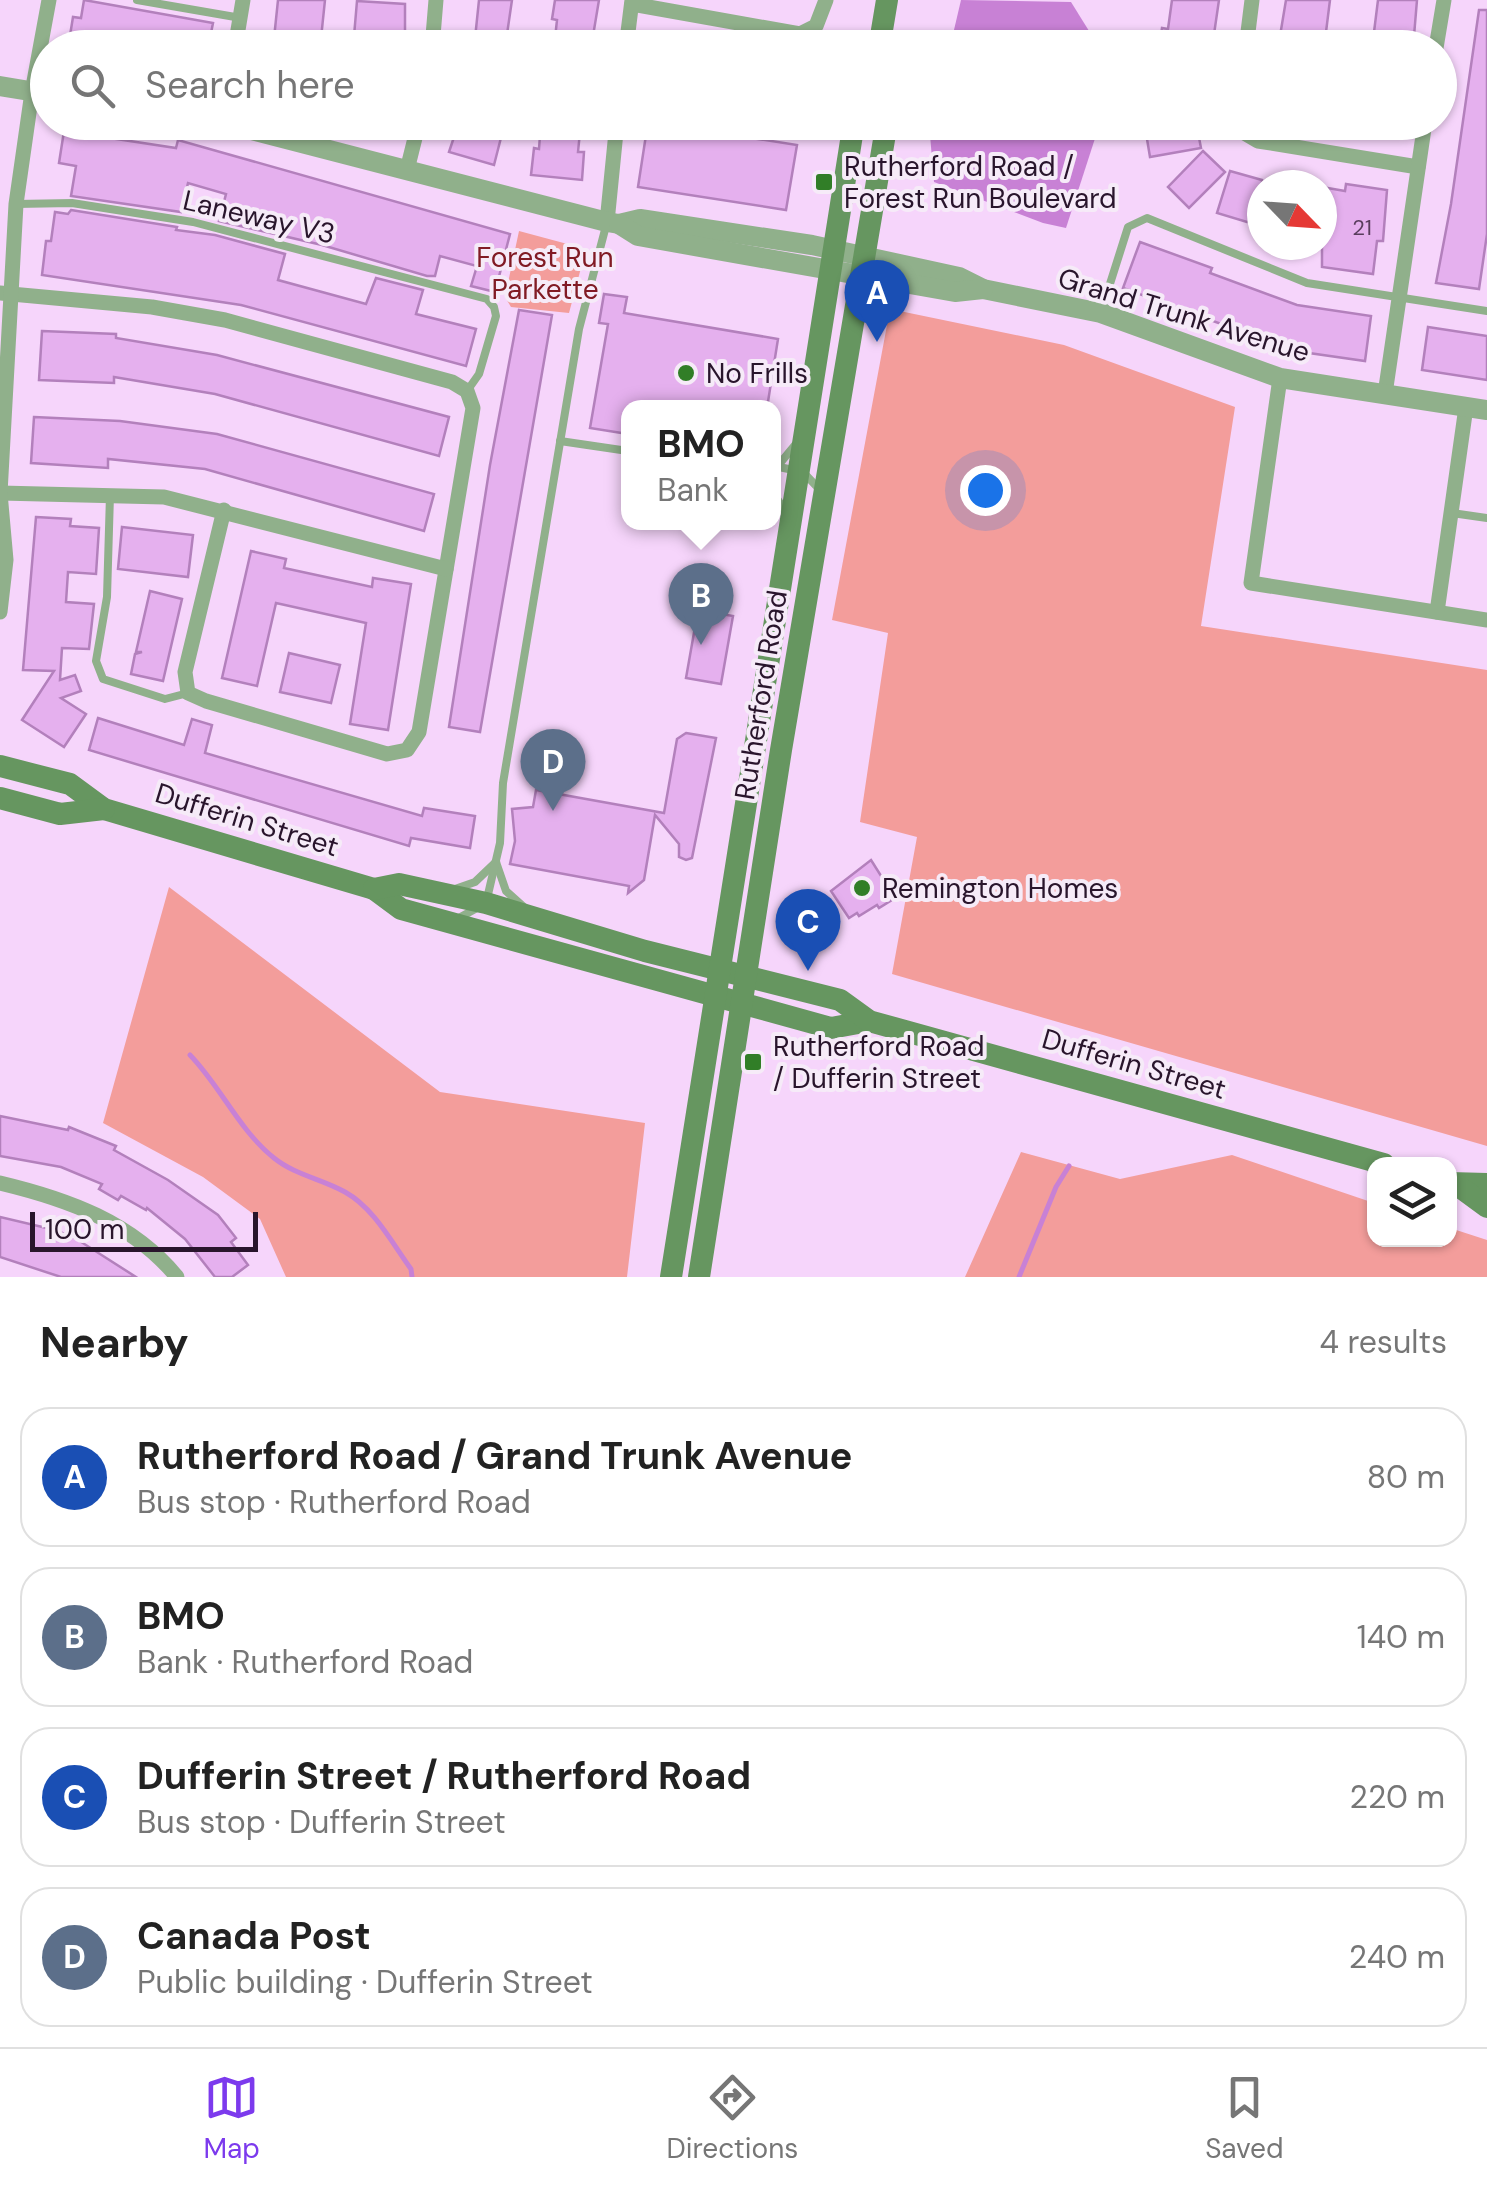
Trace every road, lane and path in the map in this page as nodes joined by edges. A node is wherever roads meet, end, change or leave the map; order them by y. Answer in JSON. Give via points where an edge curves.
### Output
{"nodes":[{"id":1,"x":49,"y":0,"type":"edge"},
{"id":2,"x":137,"y":0,"type":"edge"},
{"id":3,"x":242,"y":0,"type":"edge"},
{"id":4,"x":436,"y":0,"type":"edge"},
{"id":5,"x":826,"y":0,"type":"edge"},
{"id":6,"x":887,"y":0,"type":"edge"},
{"id":7,"x":1252,"y":0,"type":"edge"},
{"id":8,"x":1444,"y":0,"type":"edge"},
{"id":9,"x":632,"y":2,"type":"edge"},
{"id":10,"x":242,"y":18,"type":"junction"},
{"id":11,"x":816,"y":26,"type":"junction"},
{"id":12,"x":46,"y":30,"type":"edge"},
{"id":13,"x":240,"y":30,"type":"edge"},
{"id":14,"x":434,"y":30,"type":"edge"},
{"id":15,"x":628,"y":30,"type":"edge"},
{"id":16,"x":779,"y":30,"type":"edge"},
{"id":17,"x":808,"y":30,"type":"edge"},
{"id":18,"x":817,"y":30,"type":"edge"},
{"id":19,"x":882,"y":30,"type":"edge"},
{"id":20,"x":1248,"y":30,"type":"edge"},
{"id":21,"x":1439,"y":30,"type":"edge"},
{"id":22,"x":0,"y":86,"type":"edge"},
{"id":23,"x":30,"y":91,"type":"edge"},
{"id":24,"x":30,"y":139,"type":"edge"},
{"id":25,"x":290,"y":140,"type":"edge"},
{"id":26,"x":414,"y":140,"type":"edge"},
{"id":27,"x":615,"y":140,"type":"edge"},
{"id":28,"x":851,"y":140,"type":"edge"},
{"id":29,"x":884,"y":140,"type":"edge"},
{"id":30,"x":1255,"y":140,"type":"edge"},
{"id":31,"x":1422,"y":140,"type":"edge"},
{"id":32,"x":1418,"y":166,"type":"junction"},
{"id":33,"x":406,"y":170,"type":"junction"},
{"id":34,"x":16,"y":204,"type":"junction"},
{"id":35,"x":613,"y":223,"type":"junction"},
{"id":36,"x":832,"y":261,"type":"junction"},
{"id":37,"x":863,"y":267,"type":"junction"},
{"id":38,"x":5,"y":293,"type":"edge"},
{"id":39,"x":1399,"y":300,"type":"junction"},
{"id":40,"x":1487,"y":311,"type":"edge"},
{"id":41,"x":1101,"y":313,"type":"junction"},
{"id":42,"x":1280,"y":378,"type":"junction"},
{"id":43,"x":467,"y":391,"type":"junction"},
{"id":44,"x":1385,"y":394,"type":"junction"},
{"id":45,"x":1477,"y":409,"type":"edge"},
{"id":46,"x":804,"y":434,"type":"junction"},
{"id":47,"x":560,"y":441,"type":"junction"},
{"id":48,"x":621,"y":450,"type":"edge"},
{"id":49,"x":781,"y":462,"type":"edge"},
{"id":50,"x":781,"y":467,"type":"edge"},
{"id":51,"x":798,"y":471,"type":"junction"},
{"id":52,"x":0,"y":493,"type":"edge"},
{"id":53,"x":824,"y":494,"type":"junction"},
{"id":54,"x":110,"y":495,"type":"junction"},
{"id":55,"x":781,"y":505,"type":"edge"},
{"id":56,"x":224,"y":510,"type":"junction"},
{"id":57,"x":1452,"y":513,"type":"junction"},
{"id":58,"x":1487,"y":518,"type":"edge"},
{"id":59,"x":790,"y":528,"type":"junction"},
{"id":60,"x":446,"y":568,"type":"junction"},
{"id":61,"x":0,"y":612,"type":"edge"},
{"id":62,"x":1437,"y":612,"type":"junction"},
{"id":63,"x":1487,"y":620,"type":"edge"},
{"id":64,"x":188,"y":692,"type":"junction"},
{"id":65,"x":0,"y":766,"type":"edge"},
{"id":66,"x":0,"y":798,"type":"edge"},
{"id":67,"x":104,"y":809,"type":"junction"},
{"id":68,"x":496,"y":862,"type":"junction"},
{"id":69,"x":374,"y":890,"type":"junction"},
{"id":70,"x":441,"y":893,"type":"junction"},
{"id":71,"x":486,"y":903,"type":"junction"},
{"id":72,"x":538,"y":918,"type":"junction"},
{"id":73,"x":450,"y":923,"type":"junction"},
{"id":74,"x":722,"y":971,"type":"junction"},
{"id":75,"x":748,"y":977,"type":"junction"},
{"id":76,"x":716,"y":998,"type":"junction"},
{"id":77,"x":742,"y":1006,"type":"junction"},
{"id":78,"x":868,"y":1022,"type":"junction"},
{"id":79,"x":1367,"y":1159,"type":"edge"},
{"id":80,"x":0,"y":1183,"type":"edge"},
{"id":81,"x":1457,"y":1184,"type":"edge"},
{"id":82,"x":1487,"y":1184,"type":"edge"},
{"id":83,"x":1457,"y":1187,"type":"edge"},
{"id":84,"x":1487,"y":1207,"type":"edge"},
{"id":85,"x":178,"y":1277,"type":"edge"},
{"id":86,"x":672,"y":1277,"type":"edge"},
{"id":87,"x":699,"y":1277,"type":"edge"}],
"edges":[{"from":1,"to":12,"type":"street"},
{"from":2,"to":10,"type":"lane"},
{"from":3,"to":10,"type":"street"},
{"from":4,"to":14,"type":"street"},
{"from":5,"to":11,"type":"street"},
{"from":6,"to":19,"type":"main road"},
{"from":7,"to":20,"type":"street"},
{"from":8,"to":21,"type":"street"},
{"from":9,"to":15,"type":"street"},
{"from":9,"to":16,"type":"street"},
{"from":10,"to":13,"type":"street"},
{"from":11,"to":17,"type":"street"},
{"from":11,"to":18,"type":"lane"},
{"from":22,"to":23,"type":"street"},
{"from":24,"to":34,"type":"street"},
{"from":25,"to":33,"type":"street","name":"Grand Trunk Avenue"},
{"from":26,"to":33,"type":"street"},
{"from":27,"to":35,"type":"street"},
{"from":28,"to":36,"type":"main road","name":"Rutherford Road"},
{"from":29,"to":37,"type":"main road","name":"Rutherford Road"},
{"from":30,"to":32,"type":"street"},
{"from":31,"to":32,"type":"street"},
{"from":32,"to":39,"type":"street"},
{"from":33,"to":35,"type":"street","name":"Grand Trunk Avenue"},
{"from":34,"to":38,"type":"street"},
{"from":34,"to":43,"type":"lane","name":"Laneway V3","via":[[72,203],[193,222],[487,299],[496,316],[480,374]]},
{"from":35,"to":36,"type":"street","name":"Grand Trunk Avenue","via":[[640,219]]},
{"from":35,"to":47,"type":"lane","via":[[579,328]]},
{"from":36,"to":37,"type":"street","name":"Grand Trunk Avenue"},
{"from":36,"to":46,"type":"main road","name":"Rutherford Road"},
{"from":37,"to":41,"type":"street","name":"Grand Trunk Avenue","via":[[955,292],[983,290]]},
{"from":37,"to":53,"type":"main road","name":"Rutherford Road"},
{"from":38,"to":43,"type":"street","via":[[225,320]]},
{"from":38,"to":52,"type":"street"},
{"from":39,"to":40,"type":"lane"},
{"from":39,"to":41,"type":"lane","via":[[1307,283],[1148,218],[1128,227]]},
{"from":39,"to":44,"type":"street"},
{"from":41,"to":42,"type":"street","name":"Grand Trunk Avenue"},
{"from":42,"to":44,"type":"street","name":"Grand Trunk Avenue"},
{"from":42,"to":62,"type":"street","via":[[1252,583]]},
{"from":43,"to":60,"type":"street","via":[[472,408]]},
{"from":44,"to":45,"type":"street","name":"Grand Trunk Avenue"},
{"from":45,"to":57,"type":"street"},
{"from":46,"to":49,"type":"lane"},
{"from":46,"to":51,"type":"main road","name":"Rutherford Road"},
{"from":47,"to":48,"type":"lane"},
{"from":47,"to":68,"type":"lane","via":[[502,783]]},
{"from":50,"to":51,"type":"lane"},
{"from":51,"to":53,"type":"lane"},
{"from":51,"to":59,"type":"main road","name":"Rutherford Road"},
{"from":52,"to":54,"type":"street"},
{"from":52,"to":61,"type":"street","via":[[6,560]]},
{"from":53,"to":75,"type":"main road","name":"Rutherford Road"},
{"from":54,"to":56,"type":"street","via":[[164,497]]},
{"from":54,"to":64,"type":"lane","via":[[107,597],[96,661],[103,679],[164,699]]},
{"from":55,"to":59,"type":"lane"},
{"from":56,"to":60,"type":"street"},
{"from":56,"to":64,"type":"street","via":[[185,672]]},
{"from":57,"to":58,"type":"lane"},
{"from":57,"to":62,"type":"street"},
{"from":59,"to":74,"type":"main road","name":"Rutherford Road"},
{"from":60,"to":64,"type":"street","via":[[419,732],[407,750],[387,754]]},
{"from":62,"to":63,"type":"street"},
{"from":65,"to":67,"type":"main road","name":"Dufferin Street","via":[[70,784]]},
{"from":66,"to":67,"type":"main road","name":"Dufferin Street","via":[[60,814]]},
{"from":67,"to":69,"type":"main road","name":"Dufferin Street"},
{"from":68,"to":70,"type":"lane","via":[[475,882]]},
{"from":68,"to":71,"type":"lane"},
{"from":68,"to":72,"type":"lane","via":[[506,891]]},
{"from":69,"to":70,"type":"main road","name":"Dufferin Street","via":[[399,884]]},
{"from":69,"to":73,"type":"main road","name":"Dufferin Street","via":[[400,909]]},
{"from":70,"to":71,"type":"main road","name":"Dufferin Street"},
{"from":71,"to":72,"type":"main road","name":"Dufferin Street"},
{"from":71,"to":73,"type":"lane"},
{"from":72,"to":74,"type":"main road","name":"Dufferin Street"},
{"from":73,"to":76,"type":"main road","name":"Dufferin Street"},
{"from":74,"to":75,"type":"main road","name":"Dufferin Street"},
{"from":74,"to":76,"type":"main road","name":"Rutherford Road"},
{"from":75,"to":77,"type":"main road","name":"Rutherford Road"},
{"from":75,"to":78,"type":"main road","name":"Dufferin Street","via":[[840,1000]]},
{"from":76,"to":77,"type":"main road","name":"Dufferin Street"},
{"from":76,"to":86,"type":"main road","name":"Rutherford Road"},
{"from":77,"to":78,"type":"main road","name":"Dufferin Street","via":[[831,1028]]},
{"from":77,"to":87,"type":"main road","name":"Rutherford Road"},
{"from":78,"to":79,"type":"main road","name":"Dufferin Street"},
{"from":80,"to":85,"type":"street","via":[[102,1216]]},
{"from":81,"to":82,"type":"main road"},
{"from":83,"to":84,"type":"main road"}]}
